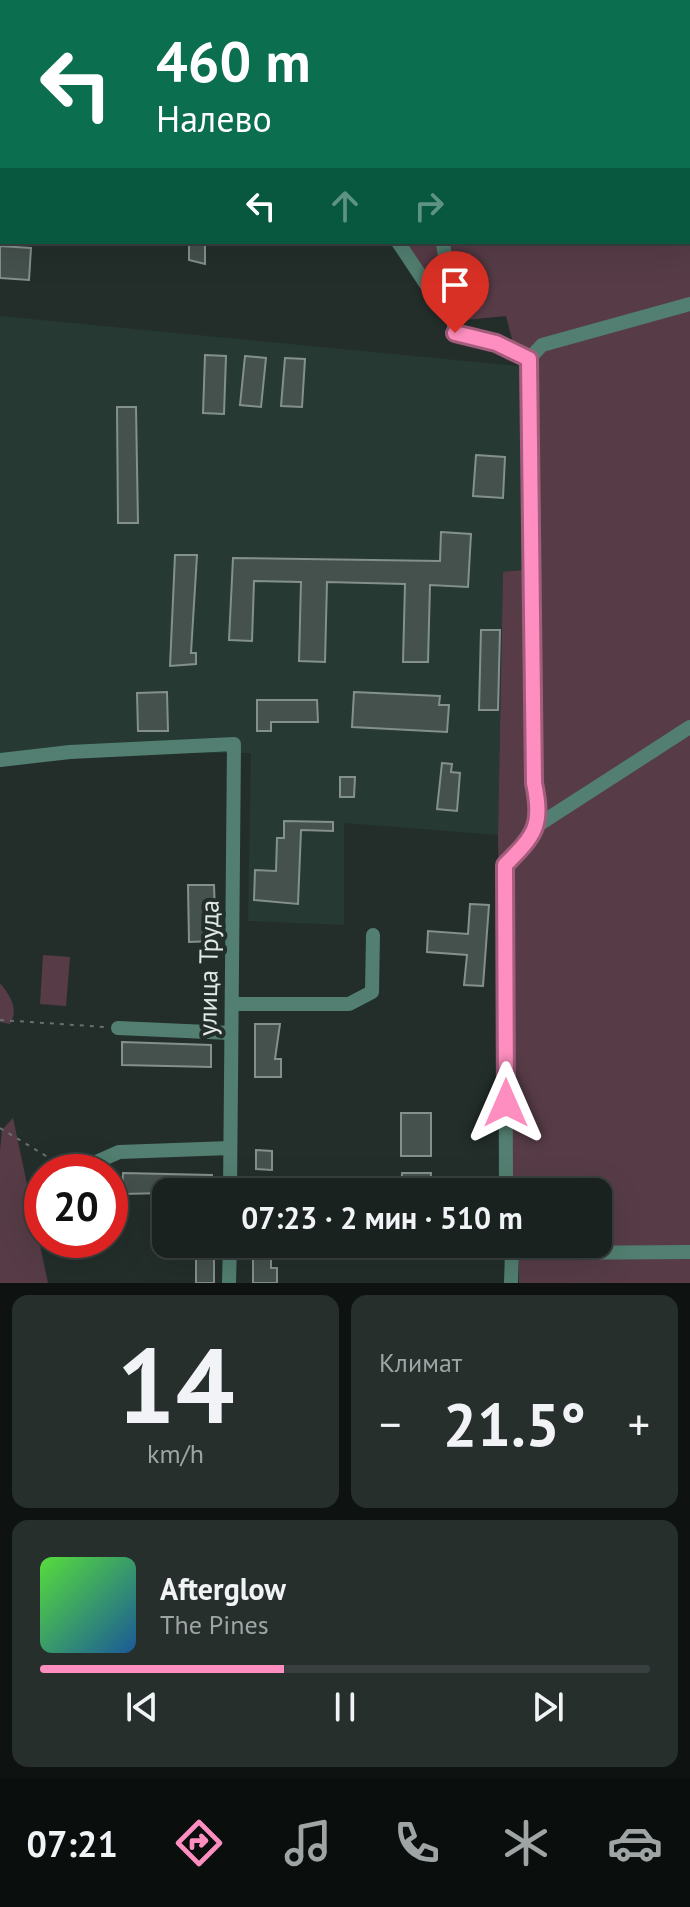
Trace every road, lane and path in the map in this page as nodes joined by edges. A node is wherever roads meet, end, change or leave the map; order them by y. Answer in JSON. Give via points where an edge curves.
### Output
{"nodes":[{"id":1,"x":399,"y":244,"type":"edge"},
{"id":2,"x":443,"y":244,"type":"edge"},
{"id":3,"x":690,"y":304,"type":"edge"},
{"id":4,"x":450,"y":311,"type":"junction"},
{"id":5,"x":529,"y":359,"type":"junction"},
{"id":6,"x":690,"y":727,"type":"edge"},
{"id":7,"x":0,"y":760,"type":"edge"},
{"id":8,"x":538,"y":825,"type":"junction"},
{"id":9,"x":373,"y":935,"type":"dead end"},
{"id":10,"x":232,"y":1004,"type":"junction"},
{"id":11,"x":0,"y":1020,"type":"edge"},
{"id":12,"x":118,"y":1028,"type":"joint"},
{"id":13,"x":231,"y":1033,"type":"junction"},
{"id":14,"x":0,"y":1128,"type":"edge"},
{"id":15,"x":230,"y":1148,"type":"junction"},
{"id":16,"x":43,"y":1154,"type":"edge"},
{"id":17,"x":114,"y":1154,"type":"edge"},
{"id":18,"x":230,"y":1178,"type":"edge"},
{"id":19,"x":506,"y":1178,"type":"edge"},
{"id":20,"x":612,"y":1250,"type":"edge"},
{"id":21,"x":690,"y":1252,"type":"edge"},
{"id":22,"x":230,"y":1258,"type":"edge"},
{"id":23,"x":509,"y":1258,"type":"edge"},
{"id":24,"x":229,"y":1283,"type":"edge"},
{"id":25,"x":511,"y":1283,"type":"edge"}],
"edges":[{"from":1,"to":4,"type":"street"},
{"from":2,"to":4,"type":"street"},
{"from":3,"to":5,"type":"street","via":[[542,345]]},
{"from":4,"to":5,"type":"street","via":[[455,333],[496,343]]},
{"from":5,"to":8,"type":"street"},
{"from":6,"to":8,"type":"street"},
{"from":7,"to":10,"type":"street","name":"улица Труда","via":[[234,744]]},
{"from":8,"to":19,"type":"street","via":[[505,865]]},
{"from":9,"to":10,"type":"street","via":[[372,992],[349,1004]]},
{"from":10,"to":13,"type":"street","name":"улица Труда"},
{"from":11,"to":12,"type":"path"},
{"from":12,"to":13,"type":"street"},
{"from":13,"to":15,"type":"street","name":"улица Труда"},
{"from":14,"to":16,"type":"path"},
{"from":15,"to":17,"type":"street"},
{"from":15,"to":18,"type":"street","name":"улица Труда"},
{"from":20,"to":21,"type":"street"},
{"from":22,"to":24,"type":"street"},
{"from":23,"to":25,"type":"street"}]}
